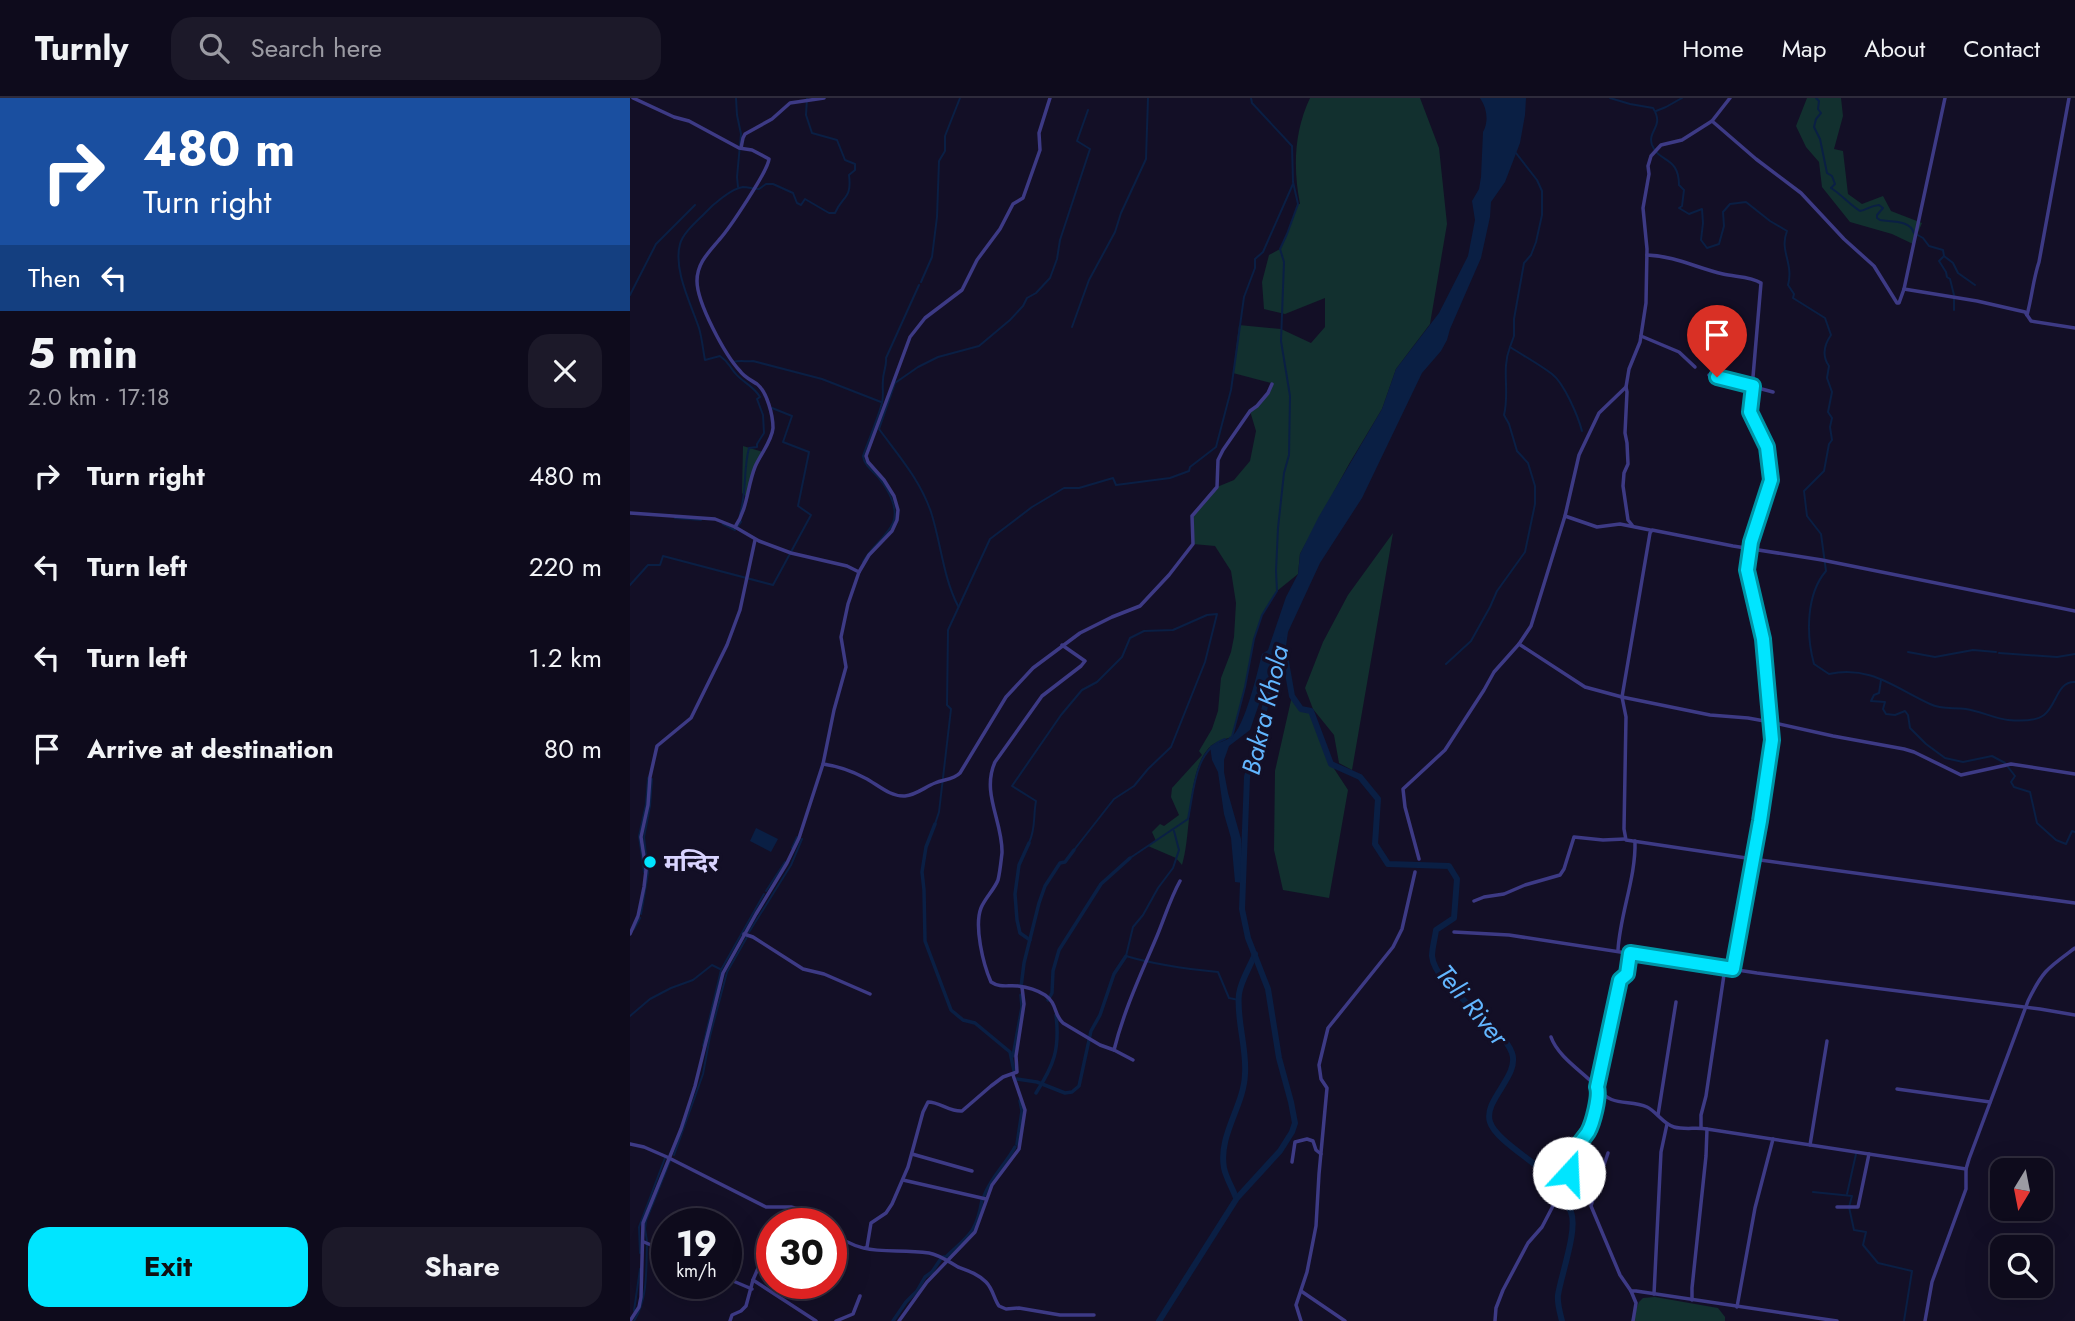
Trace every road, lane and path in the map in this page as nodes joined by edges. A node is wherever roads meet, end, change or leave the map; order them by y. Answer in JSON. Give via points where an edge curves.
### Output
{"nodes":[{"id":1,"x":633,"y":98,"type":"edge"},
{"id":2,"x":824,"y":98,"type":"edge"},
{"id":3,"x":1050,"y":98,"type":"edge"},
{"id":4,"x":1730,"y":98,"type":"edge"},
{"id":5,"x":1945,"y":98,"type":"edge"},
{"id":6,"x":2069,"y":98,"type":"edge"},
{"id":7,"x":1712,"y":121,"type":"junction"},
{"id":8,"x":741,"y":148,"type":"junction"},
{"id":9,"x":1647,"y":255,"type":"junction"},
{"id":10,"x":1904,"y":289,"type":"junction"},
{"id":11,"x":2027,"y":315,"type":"junction"},
{"id":12,"x":2075,"y":328,"type":"edge"},
{"id":13,"x":1642,"y":336,"type":"junction"},
{"id":14,"x":1695,"y":367,"type":"dead end"},
{"id":15,"x":1709,"y":375,"type":"dead end"},
{"id":16,"x":1272,"y":384,"type":"dead end"},
{"id":17,"x":1753,"y":386,"type":"junction"},
{"id":18,"x":1626,"y":387,"type":"junction"},
{"id":19,"x":1773,"y":391,"type":"dead end"},
{"id":20,"x":630,"y":513,"type":"edge"},
{"id":21,"x":1565,"y":516,"type":"junction"},
{"id":22,"x":1632,"y":525,"type":"junction"},
{"id":23,"x":735,"y":527,"type":"junction"},
{"id":24,"x":1650,"y":530,"type":"junction"},
{"id":25,"x":755,"y":540,"type":"junction"},
{"id":26,"x":1749,"y":548,"type":"junction"},
{"id":27,"x":859,"y":572,"type":"junction"},
{"id":28,"x":2075,"y":611,"type":"edge"},
{"id":29,"x":1519,"y":644,"type":"junction"},
{"id":30,"x":1062,"y":645,"type":"junction"},
{"id":31,"x":1622,"y":697,"type":"junction"},
{"id":32,"x":1770,"y":722,"type":"junction"},
{"id":33,"x":823,"y":764,"type":"junction"},
{"id":34,"x":2075,"y":774,"type":"edge"},
{"id":35,"x":1625,"y":839,"type":"junction"},
{"id":36,"x":1635,"y":841,"type":"junction"},
{"id":37,"x":1419,"y":859,"type":"dead end"},
{"id":38,"x":1753,"y":859,"type":"junction"},
{"id":39,"x":1415,"y":872,"type":"dead end"},
{"id":40,"x":1180,"y":881,"type":"dead end"},
{"id":41,"x":1474,"y":901,"type":"dead end"},
{"id":42,"x":2075,"y":903,"type":"edge"},
{"id":43,"x":1454,"y":932,"type":"dead end"},
{"id":44,"x":630,"y":934,"type":"edge"},
{"id":45,"x":744,"y":934,"type":"junction"},
{"id":46,"x":2075,"y":948,"type":"edge"},
{"id":47,"x":1618,"y":950,"type":"junction"},
{"id":48,"x":1630,"y":953,"type":"junction"},
{"id":49,"x":1726,"y":968,"type":"junction"},
{"id":50,"x":1733,"y":969,"type":"junction"},
{"id":51,"x":1024,"y":988,"type":"junction"},
{"id":52,"x":870,"y":994,"type":"dead end"},
{"id":53,"x":1676,"y":1002,"type":"dead end"},
{"id":54,"x":2025,"y":1007,"type":"junction"},
{"id":55,"x":2075,"y":1016,"type":"edge"},
{"id":56,"x":1551,"y":1037,"type":"dead end"},
{"id":57,"x":1827,"y":1041,"type":"dead end"},
{"id":58,"x":1114,"y":1050,"type":"junction"},
{"id":59,"x":1133,"y":1060,"type":"dead end"},
{"id":60,"x":1013,"y":1074,"type":"junction"},
{"id":61,"x":1598,"y":1089,"type":"junction"},
{"id":62,"x":1897,"y":1089,"type":"dead end"},
{"id":63,"x":1990,"y":1102,"type":"junction"},
{"id":64,"x":1658,"y":1115,"type":"junction"},
{"id":65,"x":1667,"y":1124,"type":"junction"},
{"id":66,"x":1701,"y":1128,"type":"junction"},
{"id":67,"x":1707,"y":1129,"type":"junction"},
{"id":68,"x":1773,"y":1139,"type":"junction"},
{"id":69,"x":630,"y":1144,"type":"edge"},
{"id":70,"x":1810,"y":1145,"type":"junction"},
{"id":71,"x":1608,"y":1153,"type":"dead end"},
{"id":72,"x":912,"y":1154,"type":"junction"},
{"id":73,"x":1321,"y":1154,"type":"junction"},
{"id":74,"x":1869,"y":1154,"type":"junction"},
{"id":75,"x":669,"y":1158,"type":"junction"},
{"id":76,"x":1293,"y":1162,"type":"dead end"},
{"id":77,"x":1966,"y":1169,"type":"junction"},
{"id":78,"x":972,"y":1171,"type":"dead end"},
{"id":79,"x":1569,"y":1173,"type":"junction"},
{"id":80,"x":903,"y":1180,"type":"junction"},
{"id":81,"x":1561,"y":1180,"type":"dead end"},
{"id":82,"x":1597,"y":1186,"type":"junction"},
{"id":83,"x":986,"y":1199,"type":"junction"},
{"id":84,"x":1554,"y":1204,"type":"dead end"},
{"id":85,"x":1837,"y":1207,"type":"dead end"},
{"id":86,"x":795,"y":1208,"type":"edge"},
{"id":87,"x":644,"y":1242,"type":"junction"},
{"id":88,"x":847,"y":1242,"type":"edge"},
{"id":89,"x":651,"y":1245,"type":"edge"},
{"id":90,"x":865,"y":1248,"type":"junction"},
{"id":91,"x":947,"y":1260,"type":"junction"},
{"id":92,"x":756,"y":1273,"type":"edge"},
{"id":93,"x":753,"y":1280,"type":"junction"},
{"id":94,"x":742,"y":1285,"type":"edge"},
{"id":95,"x":752,"y":1289,"type":"junction"},
{"id":96,"x":1301,"y":1291,"type":"junction"},
{"id":97,"x":1631,"y":1291,"type":"junction"},
{"id":98,"x":1654,"y":1294,"type":"junction"},
{"id":99,"x":860,"y":1296,"type":"dead end"},
{"id":100,"x":1692,"y":1300,"type":"junction"},
{"id":101,"x":1737,"y":1307,"type":"junction"},
{"id":102,"x":1094,"y":1315,"type":"dead end"},
{"id":103,"x":630,"y":1321,"type":"edge"},
{"id":104,"x":730,"y":1321,"type":"edge"},
{"id":105,"x":816,"y":1321,"type":"edge"},
{"id":106,"x":836,"y":1321,"type":"edge"},
{"id":107,"x":900,"y":1321,"type":"edge"},
{"id":108,"x":1301,"y":1321,"type":"edge"},
{"id":109,"x":1345,"y":1321,"type":"edge"},
{"id":110,"x":1495,"y":1321,"type":"edge"},
{"id":111,"x":1633,"y":1321,"type":"edge"},
{"id":112,"x":1837,"y":1321,"type":"edge"},
{"id":113,"x":1924,"y":1321,"type":"edge"}],
"edges":[{"from":1,"to":8,"type":"street"},
{"from":2,"to":8,"type":"street","via":[[786,105],[745,134]]},
{"from":3,"to":27,"type":"street","via":[[1039,133],[1040,150],[1023,198],[1013,204],[962,290],[925,318],[910,337],[891,384],[866,456],[894,496],[897,520]]},
{"from":4,"to":7,"type":"street"},
{"from":5,"to":10,"type":"street"},
{"from":6,"to":11,"type":"street"},
{"from":7,"to":9,"type":"street","via":[[1682,140],[1655,149],[1643,208]]},
{"from":7,"to":10,"type":"street","via":[[1801,192],[1874,266],[1898,304]]},
{"from":8,"to":23,"type":"street","via":[[769,159],[769,163],[710,249],[699,268],[697,284],[714,332],[741,374],[760,386],[773,430]]},
{"from":9,"to":13,"type":"street"},
{"from":9,"to":17,"type":"street","via":[[1683,260],[1761,283]]},
{"from":10,"to":11,"type":"street","via":[[1978,301]]},
{"from":11,"to":12,"type":"street","via":[[2031,321]]},
{"from":13,"to":14,"type":"street","via":[[1679,352]]},
{"from":13,"to":18,"type":"street"},
{"from":15,"to":17,"type":"street"},
{"from":16,"to":30,"type":"street","via":[[1223,450],[1217,487],[1192,516],[1193,544],[1186,555],[1140,606]]},
{"from":17,"to":19,"type":"street"},
{"from":17,"to":26,"type":"street","via":[[1750,412],[1767,447],[1771,480]]},
{"from":18,"to":21,"type":"street","via":[[1599,413],[1579,456]]},
{"from":18,"to":22,"type":"street","via":[[1628,464],[1623,486]]},
{"from":20,"to":23,"type":"street","via":[[715,519]]},
{"from":21,"to":22,"type":"street","via":[[1597,527]]},
{"from":21,"to":29,"type":"street","via":[[1534,618]]},
{"from":22,"to":24,"type":"street"},
{"from":23,"to":25,"type":"street"},
{"from":24,"to":26,"type":"street"},
{"from":24,"to":31,"type":"street"},
{"from":25,"to":27,"type":"street"},
{"from":25,"to":44,"type":"street","via":[[740,610],[727,645],[691,718],[657,746],[641,837],[645,887]]},
{"from":26,"to":28,"type":"street"},
{"from":26,"to":32,"type":"street","via":[[1747,570],[1763,639]]},
{"from":27,"to":33,"type":"street","via":[[843,621],[846,667]]},
{"from":29,"to":31,"type":"street","via":[[1584,687]]},
{"from":29,"to":37,"type":"street","via":[[1494,672],[1445,750],[1403,789]]},
{"from":30,"to":33,"type":"street","via":[[1006,697],[955,777],[900,796]]},
{"from":30,"to":51,"type":"street","via":[[1085,661],[1042,696],[990,772],[990,796],[1002,851],[998,879],[978,918],[982,954],[991,982]]},
{"from":31,"to":32,"type":"street"},
{"from":31,"to":35,"type":"street","via":[[1626,717]]},
{"from":32,"to":34,"type":"street","via":[[1914,751],[1961,775],[2011,764]]},
{"from":32,"to":38,"type":"street","via":[[1772,740]]},
{"from":33,"to":45,"type":"street","via":[[787,863]]},
{"from":35,"to":36,"type":"street"},
{"from":35,"to":41,"type":"street","via":[[1574,837],[1560,875]]},
{"from":36,"to":38,"type":"street"},
{"from":36,"to":47,"type":"street"},
{"from":38,"to":42,"type":"street"},
{"from":38,"to":50,"type":"street"},
{"from":39,"to":73,"type":"street","via":[[1402,929],[1393,947],[1328,1028],[1319,1065],[1327,1088]]},
{"from":40,"to":58,"type":"street"},
{"from":43,"to":47,"type":"street","via":[[1509,934]]},
{"from":45,"to":52,"type":"street","via":[[803,969]]},
{"from":45,"to":75,"type":"street","via":[[723,974],[695,1086]]},
{"from":46,"to":54,"type":"street","via":[[2047,968]]},
{"from":47,"to":48,"type":"street"},
{"from":48,"to":49,"type":"street"},
{"from":48,"to":61,"type":"street","via":[[1627,974],[1620,980]]},
{"from":49,"to":50,"type":"street"},
{"from":49,"to":66,"type":"street"},
{"from":50,"to":54,"type":"street"},
{"from":51,"to":58,"type":"street","via":[[1054,1003],[1063,1023]]},
{"from":51,"to":60,"type":"street","via":[[1017,1072]]},
{"from":53,"to":64,"type":"street"},
{"from":54,"to":55,"type":"street"},
{"from":54,"to":63,"type":"street"},
{"from":56,"to":61,"type":"street"},
{"from":57,"to":70,"type":"street"},
{"from":58,"to":59,"type":"street"},
{"from":60,"to":72,"type":"street","via":[[962,1111],[928,1102]]},
{"from":60,"to":83,"type":"street","via":[[1025,1110],[1019,1149]]},
{"from":61,"to":64,"type":"street","via":[[1615,1101],[1646,1107]]},
{"from":61,"to":79,"type":"street","via":[[1589,1130],[1574,1153]]},
{"from":62,"to":63,"type":"street"},
{"from":63,"to":77,"type":"street"},
{"from":64,"to":65,"type":"street"},
{"from":65,"to":66,"type":"street"},
{"from":65,"to":98,"type":"street","via":[[1661,1152]]},
{"from":66,"to":67,"type":"street"},
{"from":67,"to":68,"type":"street"},
{"from":67,"to":100,"type":"street"},
{"from":68,"to":70,"type":"street"},
{"from":68,"to":101,"type":"street"},
{"from":69,"to":75,"type":"street"},
{"from":70,"to":74,"type":"street"},
{"from":71,"to":82,"type":"street"},
{"from":72,"to":78,"type":"street"},
{"from":72,"to":80,"type":"street"},
{"from":73,"to":76,"type":"street","via":[[1313,1141],[1295,1142]]},
{"from":73,"to":96,"type":"street","via":[[1316,1226]]},
{"from":74,"to":77,"type":"street"},
{"from":74,"to":85,"type":"street","via":[[1858,1207]]},
{"from":75,"to":86,"type":"street","via":[[766,1207]]},
{"from":75,"to":87,"type":"street","via":[[643,1223]]},
{"from":77,"to":113,"type":"street","via":[[1966,1189],[1932,1282]]},
{"from":79,"to":81,"type":"street"},
{"from":79,"to":82,"type":"street"},
{"from":80,"to":83,"type":"street"},
{"from":80,"to":90,"type":"street","via":[[889,1209],[871,1223]]},
{"from":82,"to":97,"type":"street","via":[[1591,1206]]},
{"from":83,"to":91,"type":"street","via":[[975,1232]]},
{"from":84,"to":110,"type":"street","via":[[1507,1282]]},
{"from":87,"to":89,"type":"street"},
{"from":87,"to":103,"type":"street","via":[[639,1307]]},
{"from":88,"to":90,"type":"street"},
{"from":90,"to":91,"type":"street","via":[[928,1253]]},
{"from":91,"to":102,"type":"street","via":[[986,1282],[999,1306],[1006,1309]]},
{"from":91,"to":107,"type":"street"},
{"from":92,"to":93,"type":"street"},
{"from":93,"to":95,"type":"street"},
{"from":93,"to":105,"type":"street"},
{"from":94,"to":95,"type":"street"},
{"from":95,"to":104,"type":"street","via":[[746,1306]]},
{"from":96,"to":108,"type":"street","via":[[1296,1305]]},
{"from":96,"to":109,"type":"street"},
{"from":97,"to":98,"type":"street"},
{"from":97,"to":111,"type":"street","via":[[1636,1303]]},
{"from":98,"to":100,"type":"street"},
{"from":99,"to":106,"type":"street","via":[[853,1314]]},
{"from":100,"to":101,"type":"street"},
{"from":101,"to":112,"type":"street"}]}
